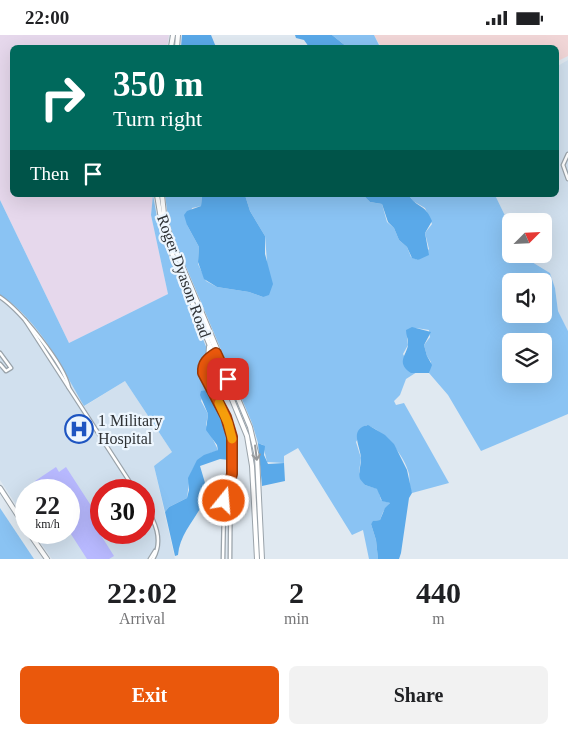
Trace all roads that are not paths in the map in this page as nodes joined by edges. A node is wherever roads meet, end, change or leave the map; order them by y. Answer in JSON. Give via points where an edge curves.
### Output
{"nodes":[{"id":1,"x":568,"y":154,"type":"edge"},
{"id":2,"x":568,"y":179,"type":"edge"},
{"id":3,"x":157,"y":197,"type":"edge"},
{"id":4,"x":162,"y":197,"type":"edge"},
{"id":5,"x":190,"y":284,"type":"junction"},
{"id":6,"x":0,"y":297,"type":"edge"},
{"id":7,"x":208,"y":343,"type":"junction"},
{"id":8,"x":0,"y":353,"type":"edge"},
{"id":9,"x":215,"y":354,"type":"junction"},
{"id":10,"x":208,"y":359,"type":"junction"},
{"id":11,"x":0,"y":364,"type":"edge"},
{"id":12,"x":218,"y":365,"type":"junction"},
{"id":13,"x":238,"y":395,"type":"junction"},
{"id":14,"x":232,"y":474,"type":"junction"},
{"id":15,"x":128,"y":479,"type":"edge"},
{"id":16,"x":0,"y":488,"type":"edge"},
{"id":17,"x":225,"y":504,"type":"junction"},
{"id":18,"x":231,"y":505,"type":"junction"},
{"id":19,"x":15,"y":511,"type":"edge"},
{"id":20,"x":155,"y":526,"type":"edge"},
{"id":21,"x":36,"y":544,"type":"edge"},
{"id":22,"x":46,"y":559,"type":"edge"},
{"id":23,"x":152,"y":559,"type":"edge"},
{"id":24,"x":223,"y":559,"type":"edge"},
{"id":25,"x":230,"y":559,"type":"edge"},
{"id":26,"x":257,"y":559,"type":"edge"},
{"id":27,"x":262,"y":559,"type":"edge"}],
"edges":[{"from":1,"to":2,"type":"street","via":[[563,165]]},
{"from":3,"to":7,"type":"main road","name":"Roger Dyason Road","via":[[166,239]]},
{"from":4,"to":5,"type":"main road","name":"Roger Dyason Road","via":[[170,237]]},
{"from":5,"to":9,"type":"main road"},
{"from":5,"to":13,"type":"main road","name":"Roger Dyason Road"},
{"from":6,"to":15,"type":"street","via":[[35,330]]},
{"from":7,"to":9,"type":"main road","name":"Roger Dyason Road"},
{"from":7,"to":10,"type":"main road"},
{"from":8,"to":11,"type":"street","via":[[11,368],[6,371]]},
{"from":9,"to":10,"type":"street"},
{"from":9,"to":12,"type":"main road","name":"Roger Dyason Road"},
{"from":9,"to":13,"type":"main road"},
{"from":10,"to":12,"type":"main road","via":[[213,359]]},
{"from":10,"to":14,"type":"street","via":[[203,365],[203,373],[228,423],[232,437]]},
{"from":12,"to":26,"type":"main road","name":"Roger Dyason Road","via":[[248,441]]},
{"from":13,"to":27,"type":"main road","name":"Roger Dyason Road","one_way":true,"via":[[256,447]]},
{"from":14,"to":17,"type":"street"},
{"from":14,"to":18,"type":"street"},
{"from":16,"to":19,"type":"main road"},
{"from":17,"to":18,"type":"street"},
{"from":17,"to":24,"type":"street"},
{"from":18,"to":25,"type":"street"},
{"from":20,"to":23,"type":"street","via":[[157,547]]},
{"from":21,"to":22,"type":"main road"}]}
